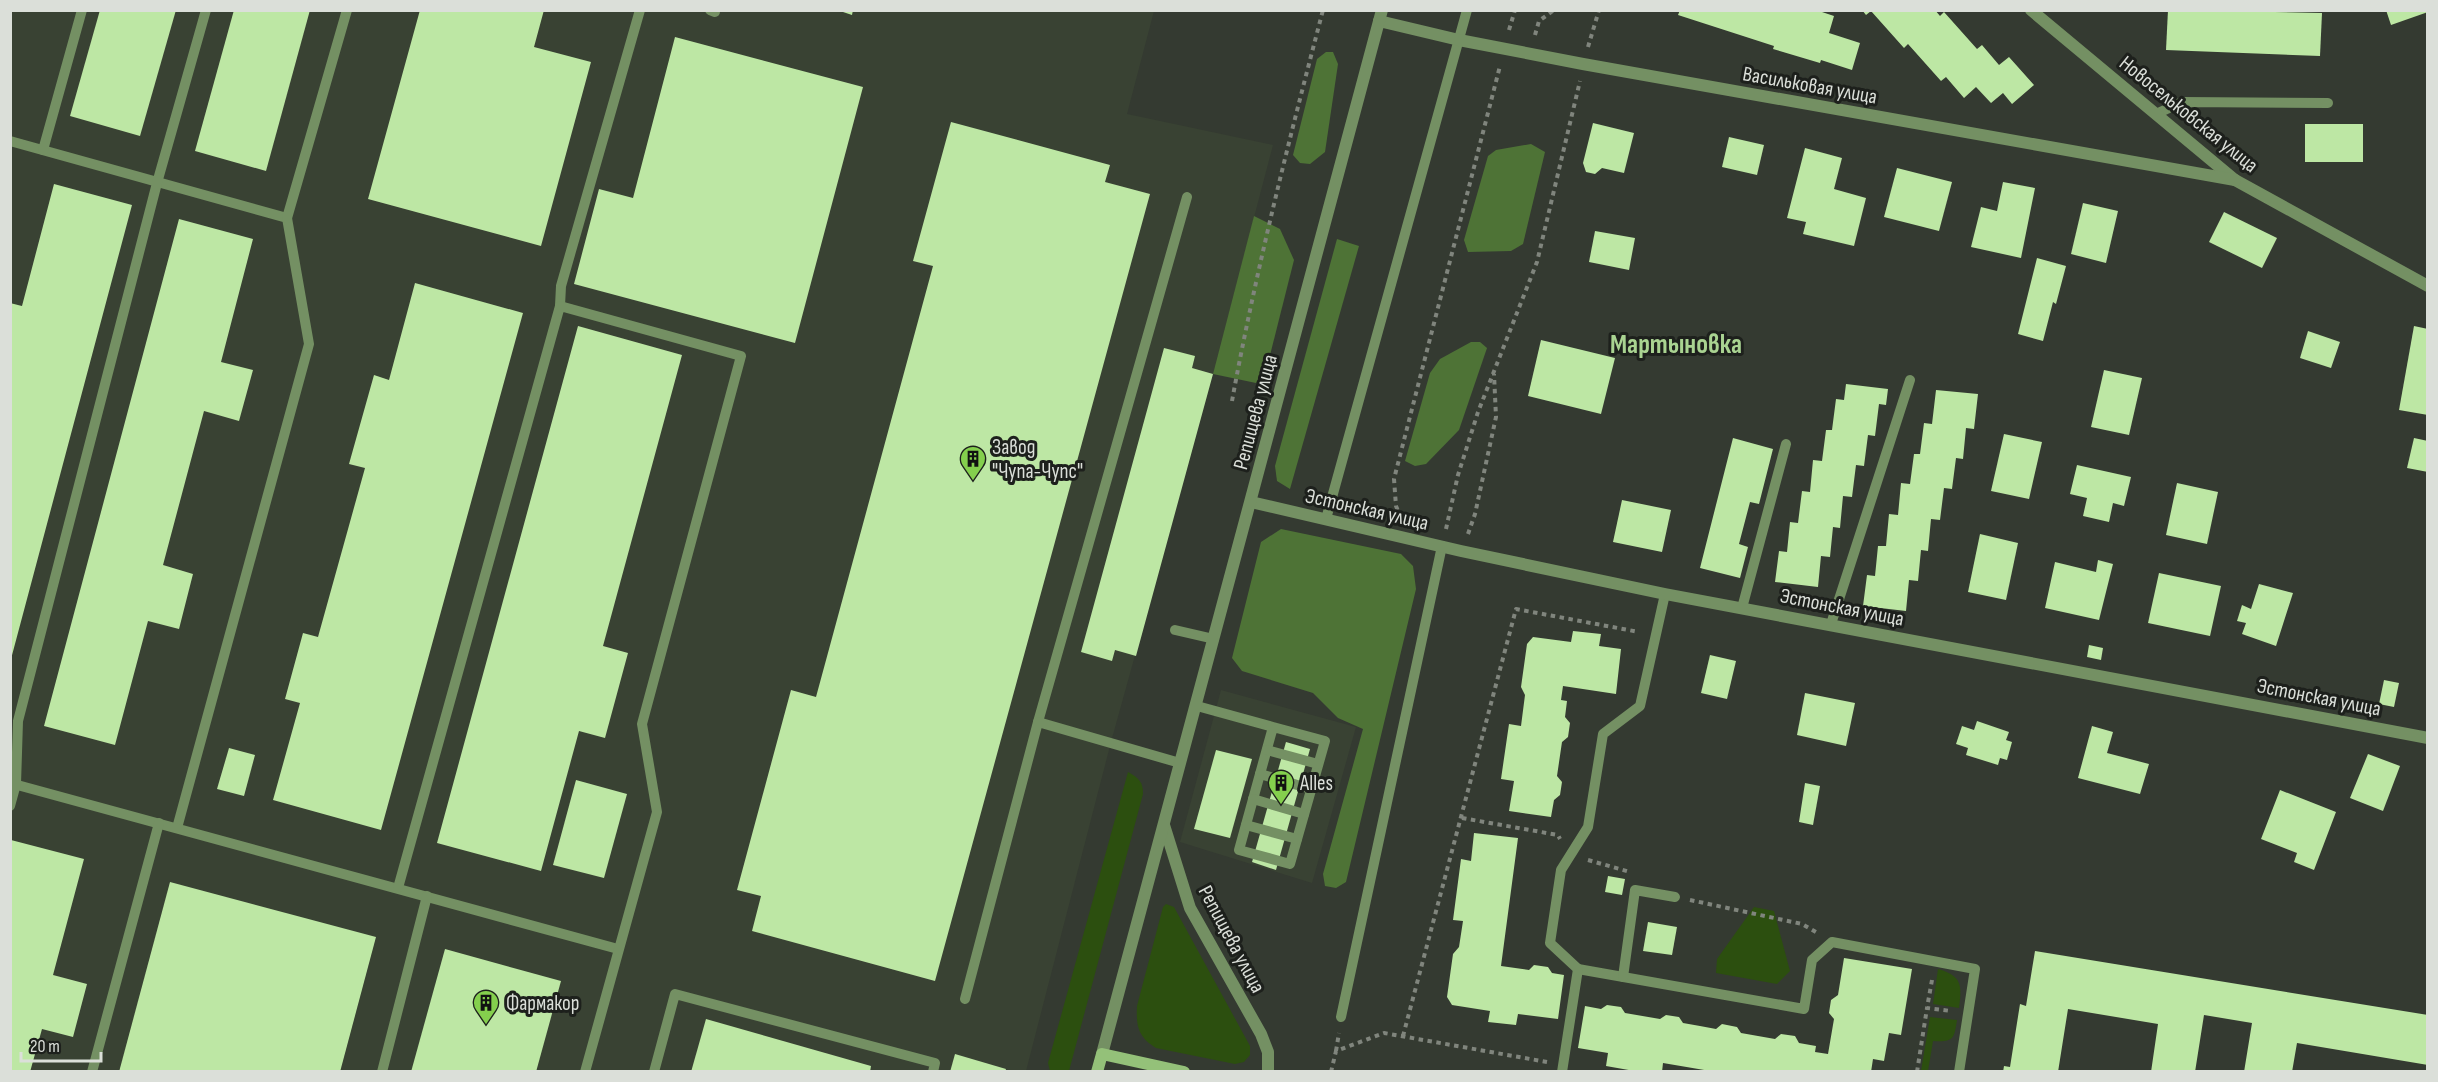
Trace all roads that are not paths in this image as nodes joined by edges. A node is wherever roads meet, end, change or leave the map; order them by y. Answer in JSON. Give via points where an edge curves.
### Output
{"nodes":[{"id":1,"x":82,"y":10,"type":"edge"},
{"id":2,"x":206,"y":10,"type":"edge"},
{"id":3,"x":347,"y":10,"type":"edge"},
{"id":4,"x":640,"y":10,"type":"edge"},
{"id":5,"x":1467,"y":10,"type":"edge"},
{"id":6,"x":2031,"y":10,"type":"edge"},
{"id":7,"x":1380,"y":16,"type":"edge"},
{"id":8,"x":1459,"y":40,"type":"junction"},
{"id":9,"x":2328,"y":103,"type":"dead end"},
{"id":10,"x":2156,"y":114,"type":"junction"},
{"id":11,"x":10,"y":141,"type":"edge"},
{"id":12,"x":43,"y":150,"type":"junction"},
{"id":13,"x":2235,"y":180,"type":"junction"},
{"id":14,"x":157,"y":183,"type":"junction"},
{"id":15,"x":1187,"y":197,"type":"dead end"},
{"id":16,"x":287,"y":218,"type":"junction"},
{"id":17,"x":2427,"y":286,"type":"edge"},
{"id":18,"x":560,"y":306,"type":"junction"},
{"id":19,"x":1910,"y":380,"type":"dead end"},
{"id":20,"x":1786,"y":444,"type":"dead end"},
{"id":21,"x":1251,"y":502,"type":"junction"},
{"id":22,"x":1326,"y":519,"type":"junction"},
{"id":23,"x":1442,"y":546,"type":"junction"},
{"id":24,"x":1665,"y":594,"type":"junction"},
{"id":25,"x":1742,"y":608,"type":"junction"},
{"id":26,"x":1831,"y":624,"type":"junction"},
{"id":27,"x":1175,"y":630,"type":"dead end"},
{"id":28,"x":1214,"y":639,"type":"junction"},
{"id":29,"x":1197,"y":706,"type":"junction"},
{"id":30,"x":1038,"y":722,"type":"junction"},
{"id":31,"x":1273,"y":727,"type":"junction"},
{"id":32,"x":2427,"y":738,"type":"edge"},
{"id":33,"x":1267,"y":750,"type":"junction"},
{"id":34,"x":1180,"y":763,"type":"junction"},
{"id":35,"x":1318,"y":764,"type":"junction"},
{"id":36,"x":1260,"y":774,"type":"junction"},
{"id":37,"x":13,"y":783,"type":"edge"},
{"id":38,"x":1311,"y":789,"type":"junction"},
{"id":39,"x":1253,"y":799,"type":"junction"},
{"id":40,"x":10,"y":806,"type":"edge"},
{"id":41,"x":1304,"y":814,"type":"junction"},
{"id":42,"x":159,"y":823,"type":"junction"},
{"id":43,"x":1164,"y":823,"type":"junction"},
{"id":44,"x":1246,"y":825,"type":"junction"},
{"id":45,"x":177,"y":828,"type":"junction"},
{"id":46,"x":1297,"y":839,"type":"junction"},
{"id":47,"x":398,"y":888,"type":"junction"},
{"id":48,"x":427,"y":896,"type":"junction"},
{"id":49,"x":1675,"y":897,"type":"road end"},
{"id":50,"x":618,"y":949,"type":"junction"},
{"id":51,"x":1578,"y":969,"type":"junction"},
{"id":52,"x":1623,"y":977,"type":"junction"},
{"id":53,"x":965,"y":999,"type":"dead end"},
{"id":54,"x":1341,"y":1017,"type":"dead end"},
{"id":55,"x":1102,"y":1054,"type":"junction"},
{"id":56,"x":1562,"y":1068,"type":"edge"},
{"id":57,"x":92,"y":1071,"type":"edge"},
{"id":58,"x":382,"y":1071,"type":"edge"},
{"id":59,"x":585,"y":1071,"type":"edge"},
{"id":60,"x":654,"y":1071,"type":"edge"},
{"id":61,"x":933,"y":1071,"type":"edge"},
{"id":62,"x":1097,"y":1071,"type":"edge"},
{"id":63,"x":1184,"y":1071,"type":"edge"},
{"id":64,"x":1268,"y":1071,"type":"edge"},
{"id":65,"x":1959,"y":1071,"type":"edge"}],
"edges":[{"from":1,"to":12,"type":"lane"},
{"from":2,"to":14,"type":"lane"},
{"from":3,"to":16,"type":"lane"},
{"from":4,"to":18,"type":"lane","via":[[561,286]]},
{"from":5,"to":8,"type":"lane"},
{"from":6,"to":10,"type":"street","name":"Новосельковская улица"},
{"from":7,"to":8,"type":"street","name":"Васильковая улица"},
{"from":7,"to":21,"type":"street","name":"Репищева улица"},
{"from":8,"to":13,"type":"street","name":"Васильковая улица"},
{"from":8,"to":22,"type":"lane"},
{"from":9,"to":10,"type":"lane","via":[[2182,102]]},
{"from":10,"to":13,"type":"street","name":"Новосельковская улица"},
{"from":11,"to":12,"type":"lane"},
{"from":12,"to":14,"type":"lane"},
{"from":13,"to":17,"type":"street","name":"Новосельковская улица"},
{"from":14,"to":16,"type":"lane"},
{"from":14,"to":37,"type":"lane","via":[[18,721]]},
{"from":15,"to":30,"type":"lane"},
{"from":16,"to":45,"type":"lane","via":[[309,344]]},
{"from":18,"to":47,"type":"lane"},
{"from":18,"to":50,"type":"lane","via":[[741,356],[642,724],[657,812]]},
{"from":19,"to":26,"type":"lane"},
{"from":20,"to":25,"type":"lane"},
{"from":21,"to":22,"type":"street","name":"Эстонская улица"},
{"from":21,"to":28,"type":"street","name":"Репищева улица"},
{"from":22,"to":23,"type":"street","name":"Эстонская улица"},
{"from":23,"to":24,"type":"street","name":"Эстонская улица"},
{"from":23,"to":54,"type":"lane"},
{"from":24,"to":25,"type":"street","name":"Эстонская улица"},
{"from":24,"to":51,"type":"lane","via":[[1640,706],[1603,734],[1588,827],[1560,870],[1550,943]]},
{"from":25,"to":26,"type":"street","name":"Эстонская улица"},
{"from":26,"to":32,"type":"street","name":"Эстонская улица"},
{"from":27,"to":28,"type":"lane"},
{"from":28,"to":29,"type":"street","name":"Репищева улица"},
{"from":29,"to":31,"type":"lane"},
{"from":29,"to":34,"type":"street","name":"Репищева улица"},
{"from":30,"to":34,"type":"lane"},
{"from":30,"to":53,"type":"lane"},
{"from":31,"to":33,"type":"lane"},
{"from":31,"to":35,"type":"lane","via":[[1324,741]]},
{"from":33,"to":35,"type":"lane"},
{"from":33,"to":36,"type":"lane"},
{"from":34,"to":43,"type":"street","name":"Репищева улица"},
{"from":35,"to":38,"type":"lane"},
{"from":36,"to":38,"type":"lane"},
{"from":36,"to":39,"type":"lane"},
{"from":37,"to":40,"type":"lane"},
{"from":37,"to":42,"type":"lane"},
{"from":38,"to":41,"type":"lane"},
{"from":39,"to":41,"type":"lane"},
{"from":39,"to":44,"type":"lane"},
{"from":41,"to":46,"type":"lane"},
{"from":42,"to":45,"type":"lane"},
{"from":42,"to":57,"type":"lane"},
{"from":43,"to":55,"type":"street","name":"Репищева улица"},
{"from":43,"to":64,"type":"street","name":"Репищева улица","via":[[1190,908],[1261,1034],[1268,1052]]},
{"from":44,"to":46,"type":"lane"},
{"from":44,"to":46,"type":"lane","via":[[1239,850],[1290,864]]},
{"from":45,"to":47,"type":"lane"},
{"from":47,"to":48,"type":"lane"},
{"from":48,"to":50,"type":"lane"},
{"from":48,"to":58,"type":"lane"},
{"from":49,"to":52,"type":"lane","via":[[1635,890]]},
{"from":50,"to":59,"type":"lane"},
{"from":51,"to":52,"type":"lane"},
{"from":51,"to":56,"type":"lane"},
{"from":52,"to":65,"type":"lane","via":[[1804,1009],[1812,960],[1832,942],[1975,969]]},
{"from":55,"to":62,"type":"street","name":"Репищева улица"},
{"from":55,"to":63,"type":"street"},
{"from":60,"to":61,"type":"lane","via":[[675,994],[935,1063]]}]}
